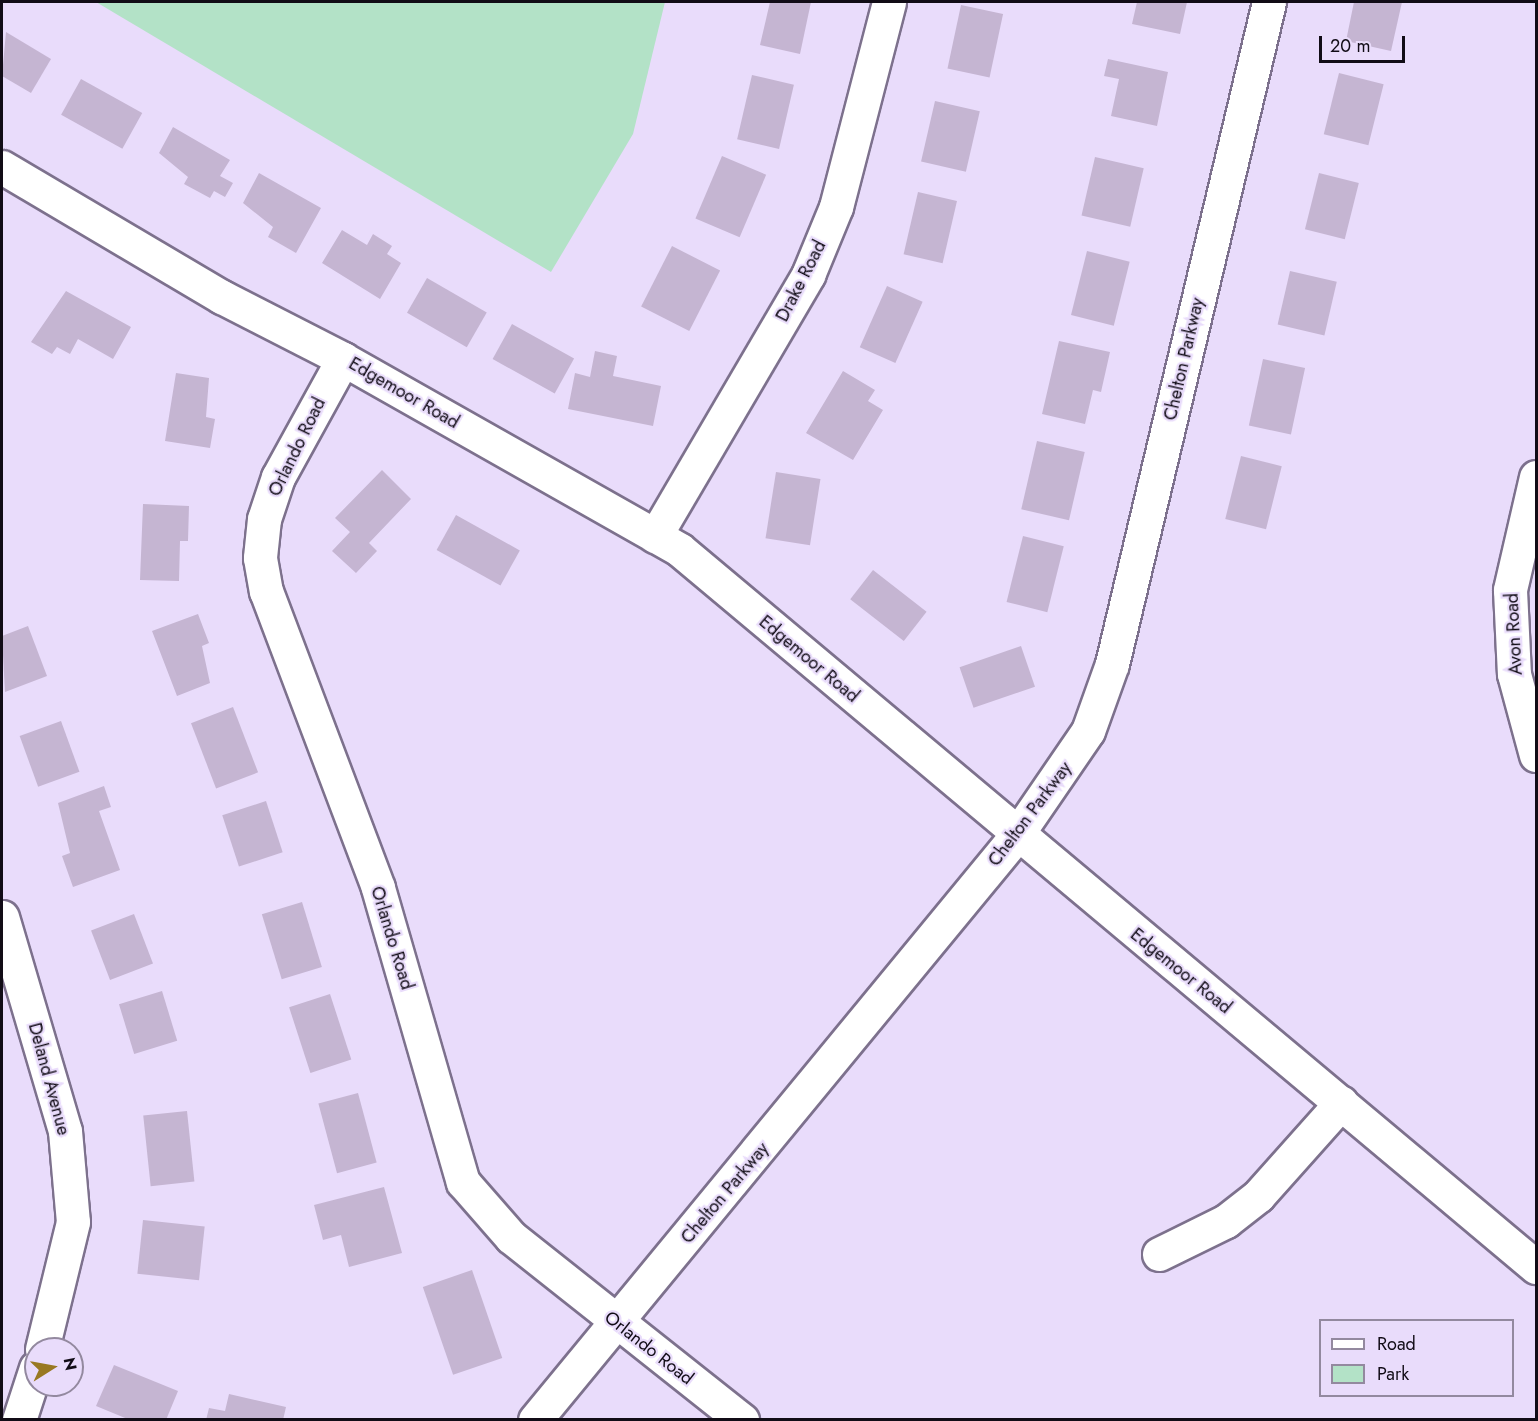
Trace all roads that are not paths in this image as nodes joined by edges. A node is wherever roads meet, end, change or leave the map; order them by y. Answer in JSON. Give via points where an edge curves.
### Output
{"nodes":[{"id":1,"x":889,"y":2,"type":"edge"},
{"id":2,"x":1269,"y":2,"type":"edge"},
{"id":3,"x":2,"y":167,"type":"edge"},
{"id":4,"x":343,"y":359,"type":"junction"},
{"id":5,"x":1536,"y":477,"type":"edge"},
{"id":6,"x":655,"y":536,"type":"junction"},
{"id":7,"x":1536,"y":755,"type":"edge"},
{"id":8,"x":1016,"y":836,"type":"junction"},
{"id":9,"x":2,"y":917,"type":"edge"},
{"id":10,"x":1341,"y":1103,"type":"junction"},
{"id":11,"x":1159,"y":1254,"type":"dead end"},
{"id":12,"x":1536,"y":1267,"type":"edge"},
{"id":13,"x":616,"y":1324,"type":"junction"},
{"id":14,"x":45,"y":1337,"type":"edge"},
{"id":15,"x":26,"y":1397,"type":"edge"},
{"id":16,"x":19,"y":1419,"type":"edge"},
{"id":17,"x":535,"y":1419,"type":"edge"},
{"id":18,"x":742,"y":1419,"type":"edge"}],
"edges":[{"from":1,"to":6,"type":"street","name":"Drake Road","via":[[836,207],[808,275]]},
{"from":2,"to":8,"type":"street","name":"Chelton Parkway","via":[[1112,664],[1088,731]]},
{"from":3,"to":4,"type":"street","name":"Edgemoor Road","via":[[222,297]]},
{"from":4,"to":6,"type":"street","name":"Edgemoor Road"},
{"from":4,"to":13,"type":"street","name":"Orlando Road","via":[[279,477],[264,519],[260,558],[266,591],[378,888],[463,1182],[511,1237]]},
{"from":5,"to":7,"type":"street","name":"Avon Road","via":[[1510,590],[1514,674]]},
{"from":6,"to":8,"type":"street","name":"Edgemoor Road","via":[[680,550]]},
{"from":8,"to":10,"type":"street","name":"Edgemoor Road"},
{"from":8,"to":13,"type":"street","name":"Chelton Parkway"},
{"from":9,"to":14,"type":"street","name":"Deland Avenue","via":[[65,1131],[73,1222]]},
{"from":10,"to":11,"type":"street","via":[[1258,1196],[1226,1221]]},
{"from":10,"to":12,"type":"street","name":"Edgemoor Road"},
{"from":13,"to":17,"type":"street","name":"Chelton Parkway"},
{"from":13,"to":18,"type":"street","name":"Orlando Road"},
{"from":15,"to":16,"type":"street"}]}
